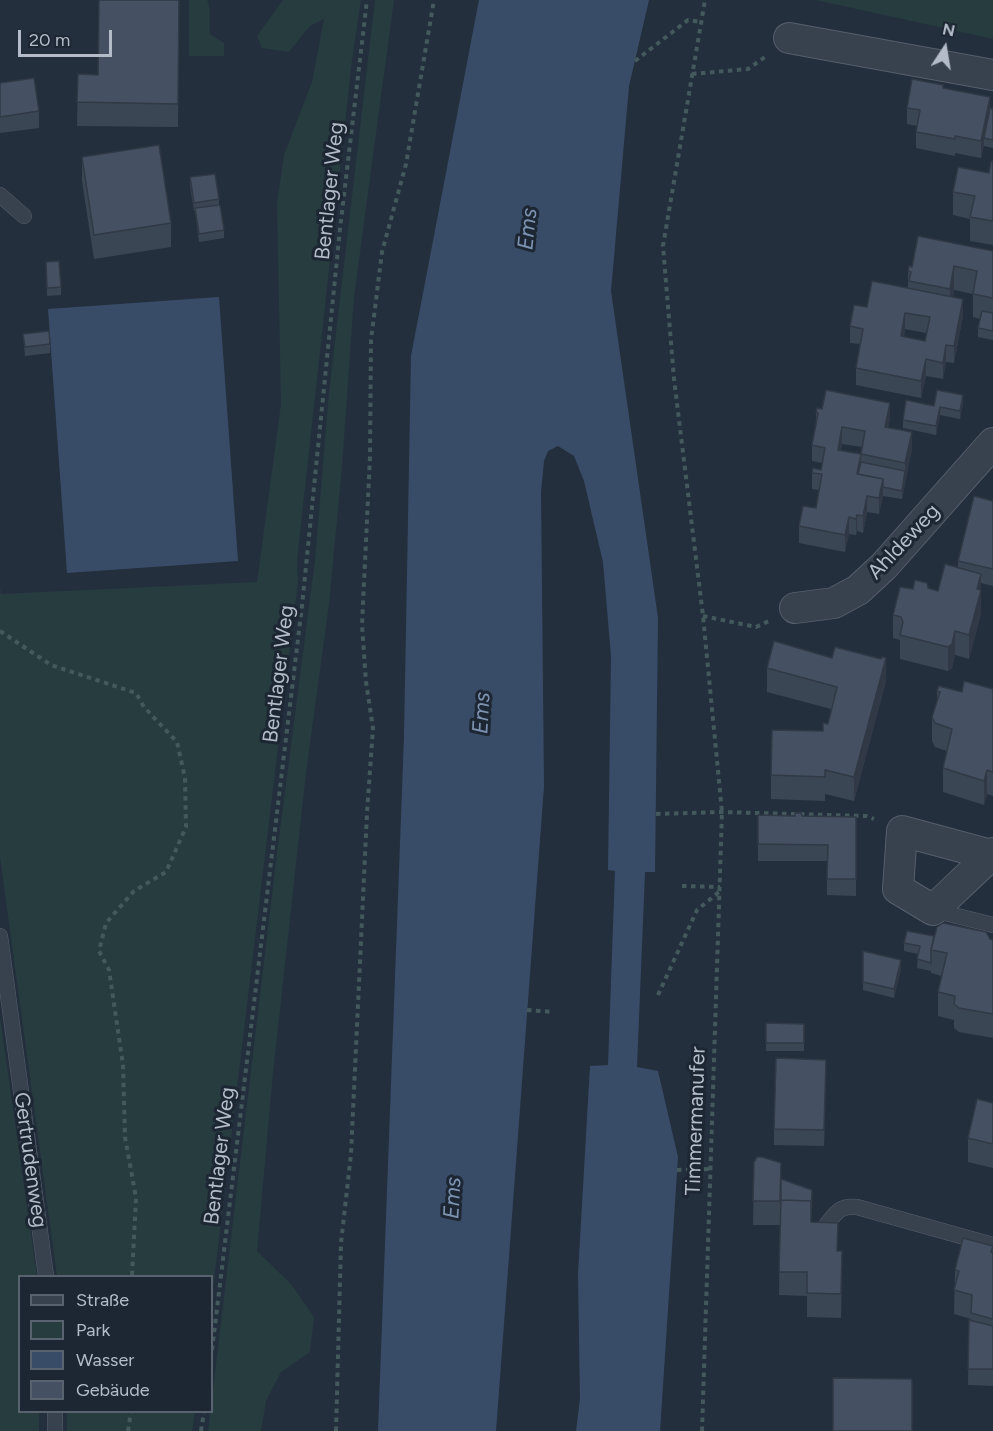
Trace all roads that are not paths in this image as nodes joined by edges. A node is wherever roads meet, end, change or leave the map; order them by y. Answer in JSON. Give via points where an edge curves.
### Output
{"nodes":[{"id":1,"x":789,"y":38,"type":"road end"},
{"id":2,"x":993,"y":75,"type":"edge"},
{"id":3,"x":0,"y":195,"type":"edge"},
{"id":4,"x":24,"y":216,"type":"dead end"},
{"id":5,"x":993,"y":443,"type":"edge"},
{"id":6,"x":795,"y":608,"type":"road end"},
{"id":7,"x":992,"y":854,"type":"edge"},
{"id":8,"x":933,"y":910,"type":"junction"},
{"id":9,"x":993,"y":925,"type":"edge"},
{"id":10,"x":0,"y":936,"type":"edge"},
{"id":11,"x":826,"y":1225,"type":"edge"},
{"id":12,"x":993,"y":1245,"type":"edge"},
{"id":13,"x":46,"y":1275,"type":"edge"},
{"id":14,"x":55,"y":1413,"type":"edge"},
{"id":15,"x":55,"y":1431,"type":"edge"}],
"edges":[{"from":1,"to":2,"type":"street"},
{"from":3,"to":4,"type":"lane"},
{"from":5,"to":6,"type":"street","name":"Ahldeweg","via":[[858,590],[834,603]]},
{"from":7,"to":8,"type":"street"},
{"from":7,"to":8,"type":"street","via":[[902,831],[898,889]]},
{"from":8,"to":9,"type":"lane"},
{"from":10,"to":13,"type":"lane","name":"Gertrudenweg"},
{"from":11,"to":12,"type":"lane","via":[[838,1209],[857,1207]]},
{"from":14,"to":15,"type":"lane"}]}
